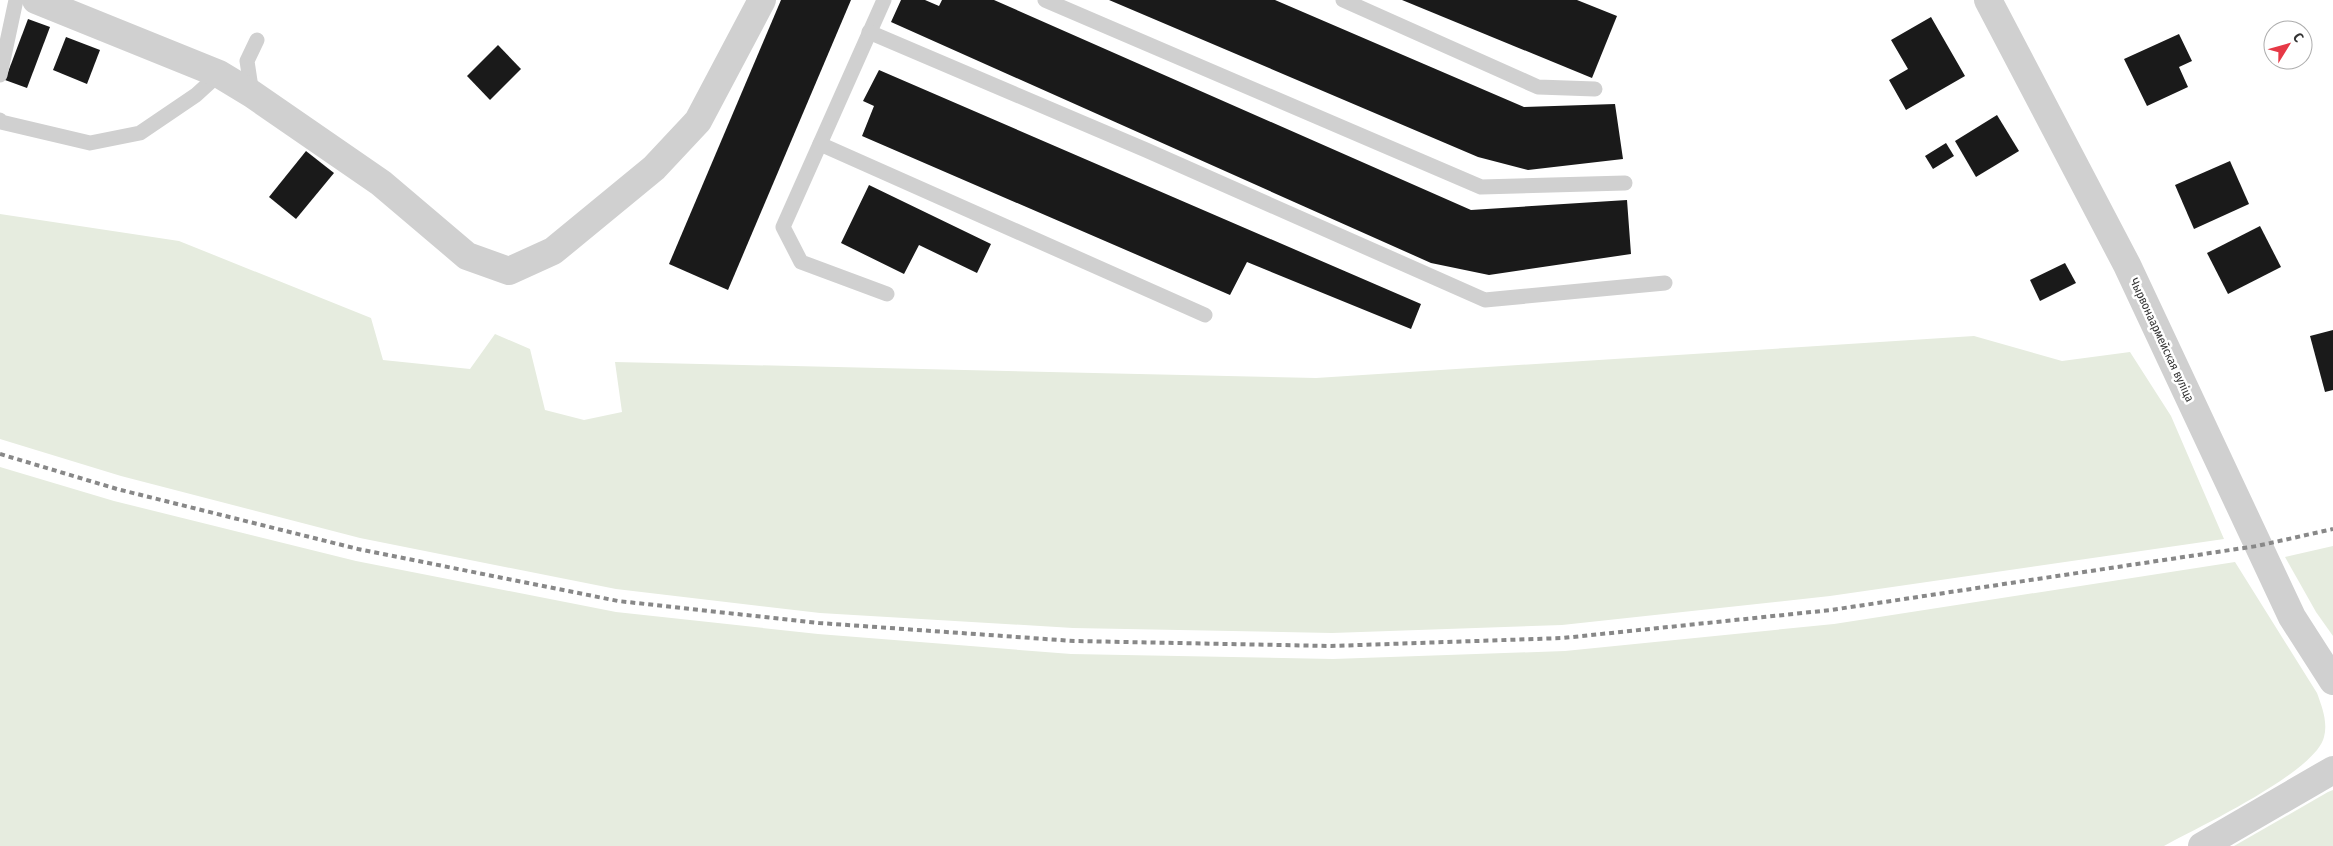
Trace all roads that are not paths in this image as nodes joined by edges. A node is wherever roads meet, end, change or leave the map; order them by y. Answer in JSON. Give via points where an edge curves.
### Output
{"nodes":[{"id":1,"x":16,"y":0,"type":"edge"},
{"id":2,"x":36,"y":0,"type":"edge"},
{"id":3,"x":762,"y":0,"type":"edge"},
{"id":4,"x":884,"y":0,"type":"edge"},
{"id":5,"x":1044,"y":0,"type":"edge"},
{"id":6,"x":1343,"y":0,"type":"edge"},
{"id":7,"x":1988,"y":0,"type":"edge"},
{"id":8,"x":869,"y":32,"type":"junction"},
{"id":9,"x":257,"y":40,"type":"dead end"},
{"id":10,"x":0,"y":74,"type":"edge"},
{"id":11,"x":219,"y":74,"type":"junction"},
{"id":12,"x":1595,"y":89,"type":"dead end"},
{"id":13,"x":252,"y":94,"type":"junction"},
{"id":14,"x":0,"y":120,"type":"edge"},
{"id":15,"x":820,"y":144,"type":"junction"},
{"id":16,"x":1625,"y":182,"type":"dead end"},
{"id":17,"x":1665,"y":283,"type":"dead end"},
{"id":18,"x":887,"y":294,"type":"dead end"},
{"id":19,"x":1205,"y":315,"type":"dead end"},
{"id":20,"x":2333,"y":681,"type":"edge"},
{"id":21,"x":2333,"y":770,"type":"edge"},
{"id":22,"x":2202,"y":846,"type":"edge"}],
"edges":[{"from":1,"to":10,"type":"lane"},
{"from":2,"to":11,"type":"street"},
{"from":3,"to":13,"type":"street","via":[[698,121],[654,168],[553,251],[509,271],[467,256],[381,183]]},
{"from":4,"to":8,"type":"lane"},
{"from":5,"to":16,"type":"lane","via":[[1481,187]]},
{"from":6,"to":12,"type":"lane","via":[[1538,87]]},
{"from":7,"to":20,"type":"street","name":"Чырвонаармейская вуліца","via":[[2127,264],[2292,617]]},
{"from":8,"to":15,"type":"lane"},
{"from":8,"to":17,"type":"lane","via":[[1485,300]]},
{"from":9,"to":13,"type":"lane","via":[[247,61]]},
{"from":11,"to":13,"type":"street"},
{"from":11,"to":14,"type":"lane","via":[[196,95],[140,133],[90,143]]},
{"from":15,"to":18,"type":"lane","via":[[783,227],[801,262]]},
{"from":15,"to":19,"type":"lane"},
{"from":21,"to":22,"type":"street"}]}
